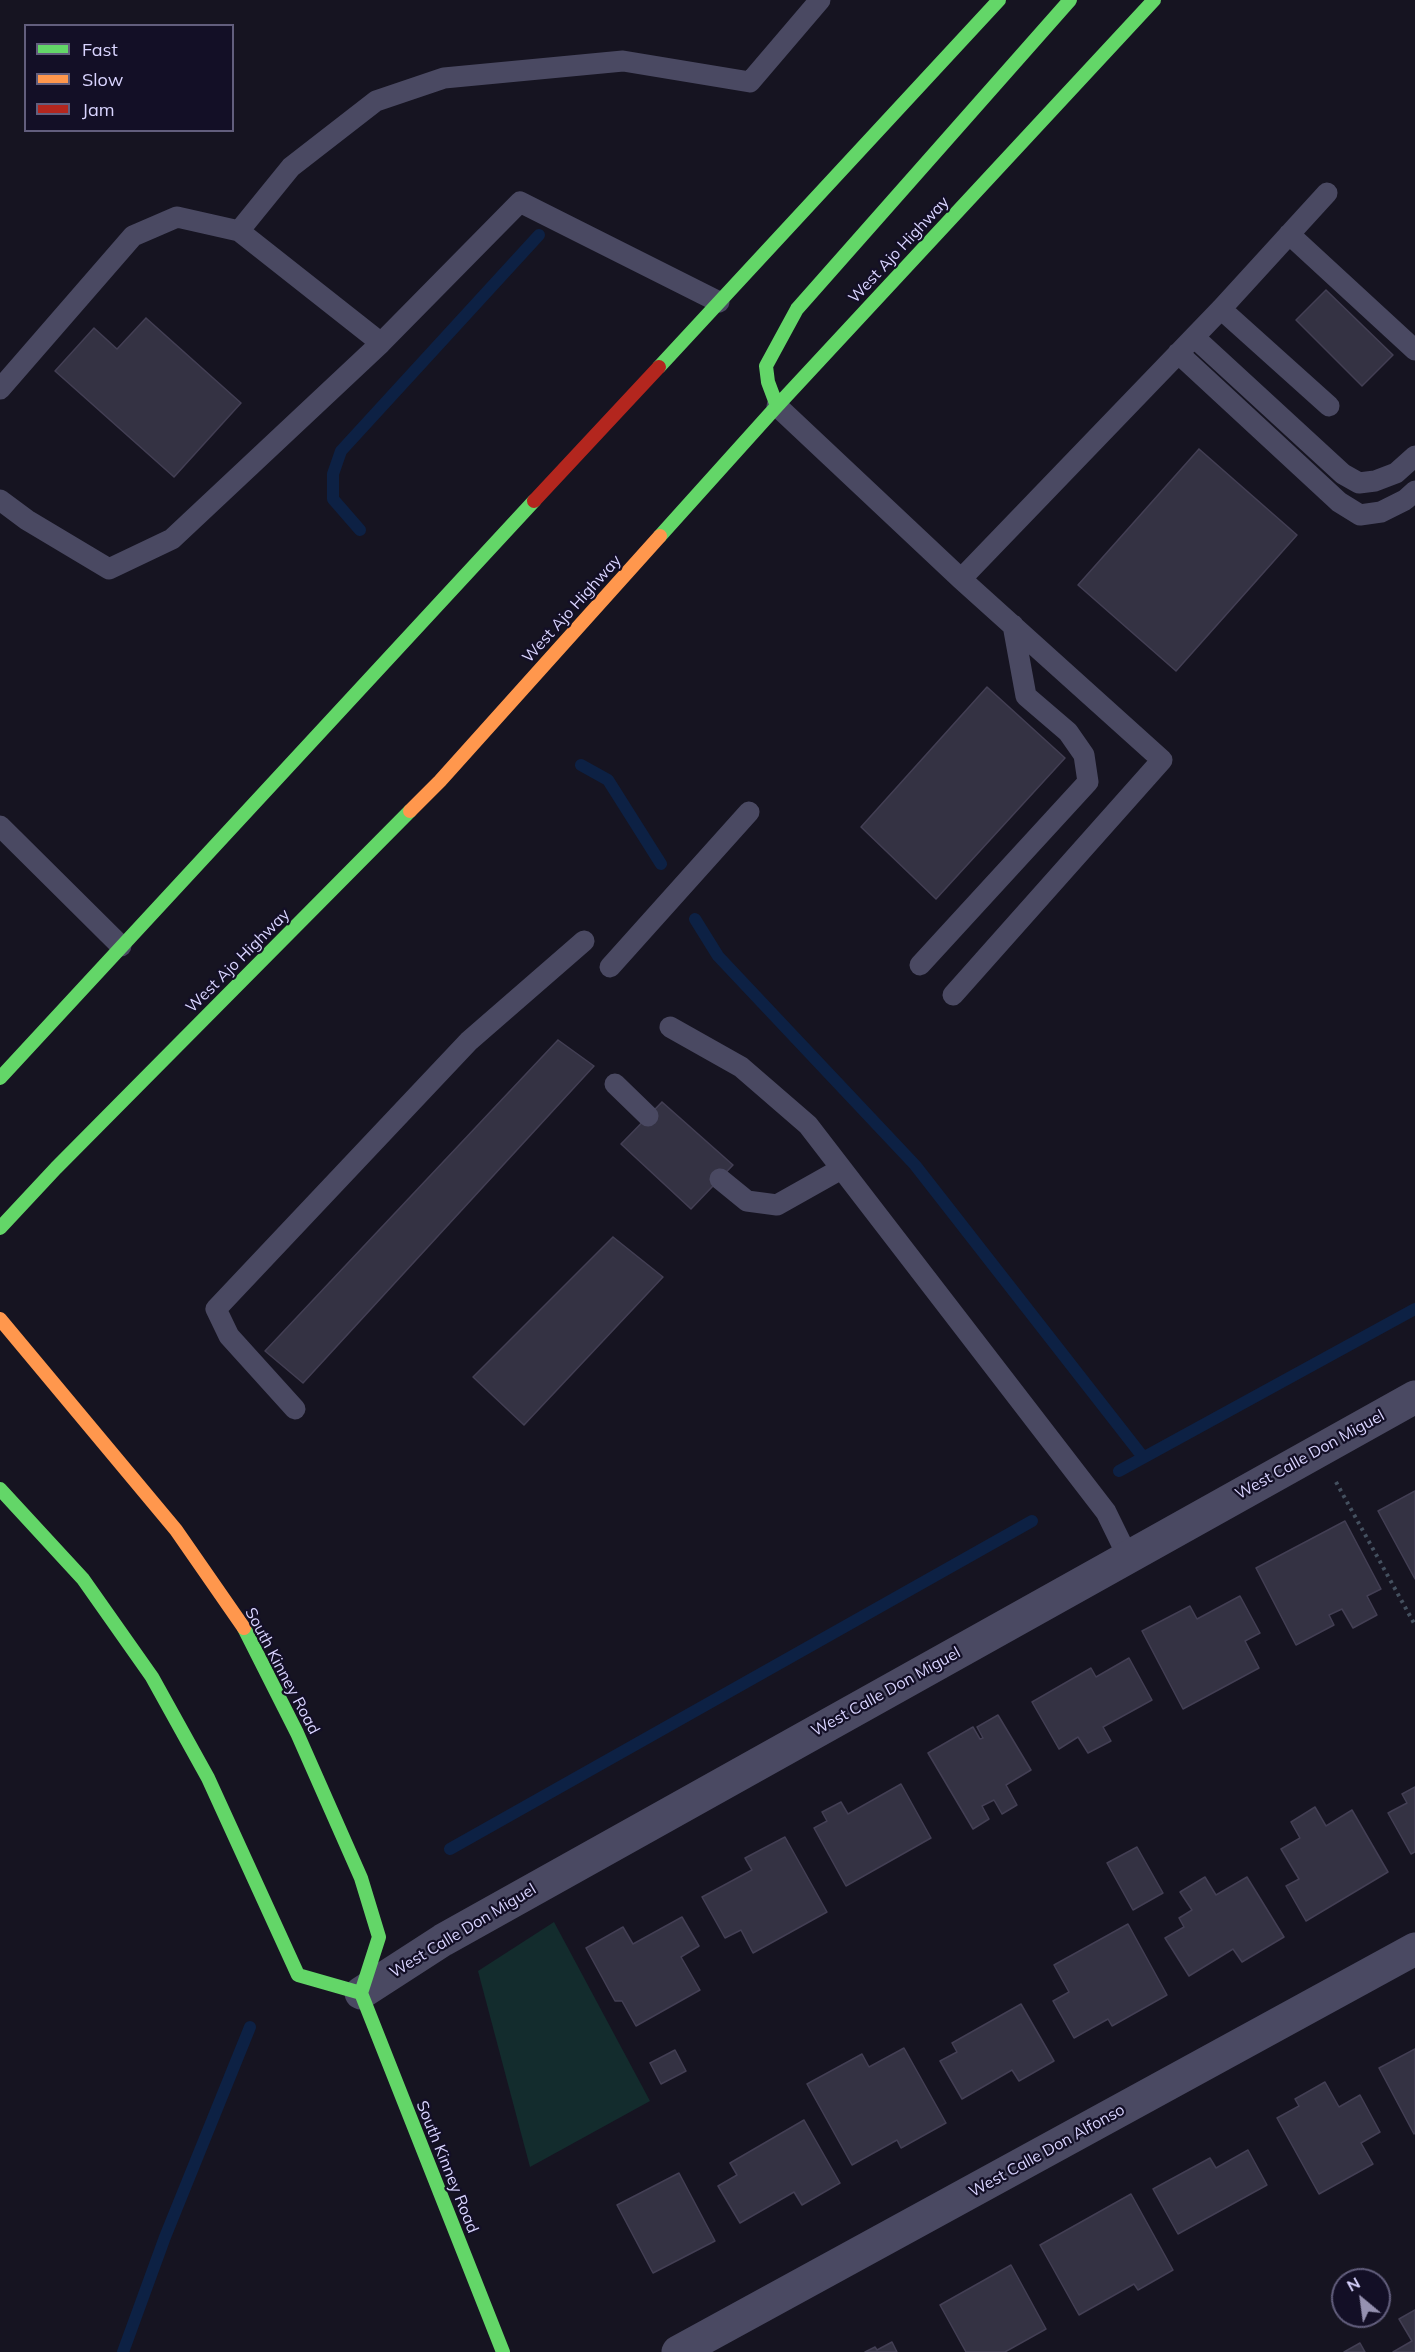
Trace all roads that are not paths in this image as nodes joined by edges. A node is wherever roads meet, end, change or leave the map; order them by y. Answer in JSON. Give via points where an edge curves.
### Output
{"nodes":[{"id":1,"x":820,"y":0,"type":"edge"},
{"id":2,"x":999,"y":0,"type":"edge"},
{"id":3,"x":1070,"y":0,"type":"edge"},
{"id":4,"x":1154,"y":0,"type":"edge"},
{"id":5,"x":1327,"y":193,"type":"dead end"},
{"id":6,"x":239,"y":231,"type":"junction"},
{"id":7,"x":1288,"y":234,"type":"junction"},
{"id":8,"x":720,"y":302,"type":"junction"},
{"id":9,"x":1221,"y":309,"type":"junction"},
{"id":10,"x":1194,"y":337,"type":"junction"},
{"id":11,"x":381,"y":343,"type":"junction"},
{"id":12,"x":1415,"y":350,"type":"edge"},
{"id":13,"x":1178,"y":353,"type":"junction"},
{"id":14,"x":0,"y":389,"type":"edge"},
{"id":15,"x":777,"y":406,"type":"junction"},
{"id":16,"x":1329,"y":406,"type":"dead end"},
{"id":17,"x":1415,"y":456,"type":"edge"},
{"id":18,"x":1415,"y":491,"type":"edge"},
{"id":19,"x":0,"y":500,"type":"edge"},
{"id":20,"x":961,"y":579,"type":"junction"},
{"id":21,"x":1013,"y":625,"type":"junction"},
{"id":22,"x":749,"y":812,"type":"dead end"},
{"id":23,"x":0,"y":826,"type":"edge"},
{"id":24,"x":584,"y":941,"type":"dead end"},
{"id":25,"x":121,"y":946,"type":"junction"},
{"id":26,"x":920,"y":965,"type":"dead end"},
{"id":27,"x":610,"y":967,"type":"dead end"},
{"id":28,"x":952,"y":995,"type":"dead end"},
{"id":29,"x":670,"y":1027,"type":"dead end"},
{"id":30,"x":0,"y":1077,"type":"edge"},
{"id":31,"x":615,"y":1084,"type":"dead end"},
{"id":32,"x":648,"y":1116,"type":"dead end"},
{"id":33,"x":842,"y":1168,"type":"junction"},
{"id":34,"x":720,"y":1179,"type":"dead end"},
{"id":35,"x":0,"y":1228,"type":"edge"},
{"id":36,"x":0,"y":1319,"type":"edge"},
{"id":37,"x":1415,"y":1397,"type":"edge"},
{"id":38,"x":295,"y":1408,"type":"dead end"},
{"id":39,"x":0,"y":1488,"type":"edge"},
{"id":40,"x":1128,"y":1557,"type":"junction"},
{"id":41,"x":1415,"y":1949,"type":"edge"},
{"id":42,"x":361,"y":1993,"type":"junction"},
{"id":43,"x":503,"y":2352,"type":"edge"},
{"id":44,"x":678,"y":2352,"type":"edge"}],
"edges":[{"from":1,"to":6,"type":"lane","via":[[750,82],[623,61],[444,78],[376,101],[291,167]]},
{"from":2,"to":8,"type":"main road"},
{"from":3,"to":15,"type":"main road","via":[[797,309],[766,366]]},
{"from":4,"to":15,"type":"main road","name":"West Ajo Highway"},
{"from":5,"to":7,"type":"lane"},
{"from":6,"to":11,"type":"lane"},
{"from":6,"to":14,"type":"lane","via":[[177,217],[133,236]]},
{"from":7,"to":9,"type":"lane"},
{"from":7,"to":12,"type":"lane"},
{"from":8,"to":11,"type":"lane","via":[[520,202]]},
{"from":8,"to":25,"type":"main road"},
{"from":9,"to":10,"type":"lane"},
{"from":9,"to":16,"type":"lane"},
{"from":10,"to":13,"type":"lane"},
{"from":10,"to":17,"type":"lane","via":[[1343,474],[1359,483],[1396,472]]},
{"from":11,"to":19,"type":"lane","via":[[172,539],[109,568]]},
{"from":13,"to":18,"type":"lane","via":[[1339,502],[1360,515],[1381,512]]},
{"from":13,"to":20,"type":"lane"},
{"from":15,"to":20,"type":"lane"},
{"from":15,"to":35,"type":"main road","name":"West Ajo Highway","via":[[440,781]]},
{"from":20,"to":21,"type":"lane"},
{"from":21,"to":26,"type":"lane","via":[[1026,696],[1068,732],[1084,755],[1088,782]]},
{"from":21,"to":28,"type":"lane","via":[[1162,760]]},
{"from":22,"to":27,"type":"lane"},
{"from":23,"to":25,"type":"lane"},
{"from":24,"to":38,"type":"lane","via":[[469,1041],[216,1309],[229,1336]]},
{"from":25,"to":30,"type":"main road"},
{"from":29,"to":33,"type":"lane","via":[[741,1067],[808,1125]]},
{"from":31,"to":32,"type":"lane"},
{"from":33,"to":34,"type":"lane","via":[[777,1205],[747,1201]]},
{"from":33,"to":40,"type":"lane","via":[[1106,1512]]},
{"from":36,"to":42,"type":"main road","name":"South Kinney Road","via":[[176,1530],[241,1623],[297,1733],[361,1878],[378,1937]]},
{"from":37,"to":40,"type":"street","name":"West Calle Don Miguel"},
{"from":39,"to":42,"type":"main road","via":[[83,1579],[152,1677],[208,1778],[298,1975]]},
{"from":40,"to":42,"type":"street","name":"West Calle Don Miguel","via":[[442,1940]]},
{"from":41,"to":44,"type":"street","name":"West Calle Don Alfonso"},
{"from":42,"to":43,"type":"main road","name":"South Kinney Road"}]}
